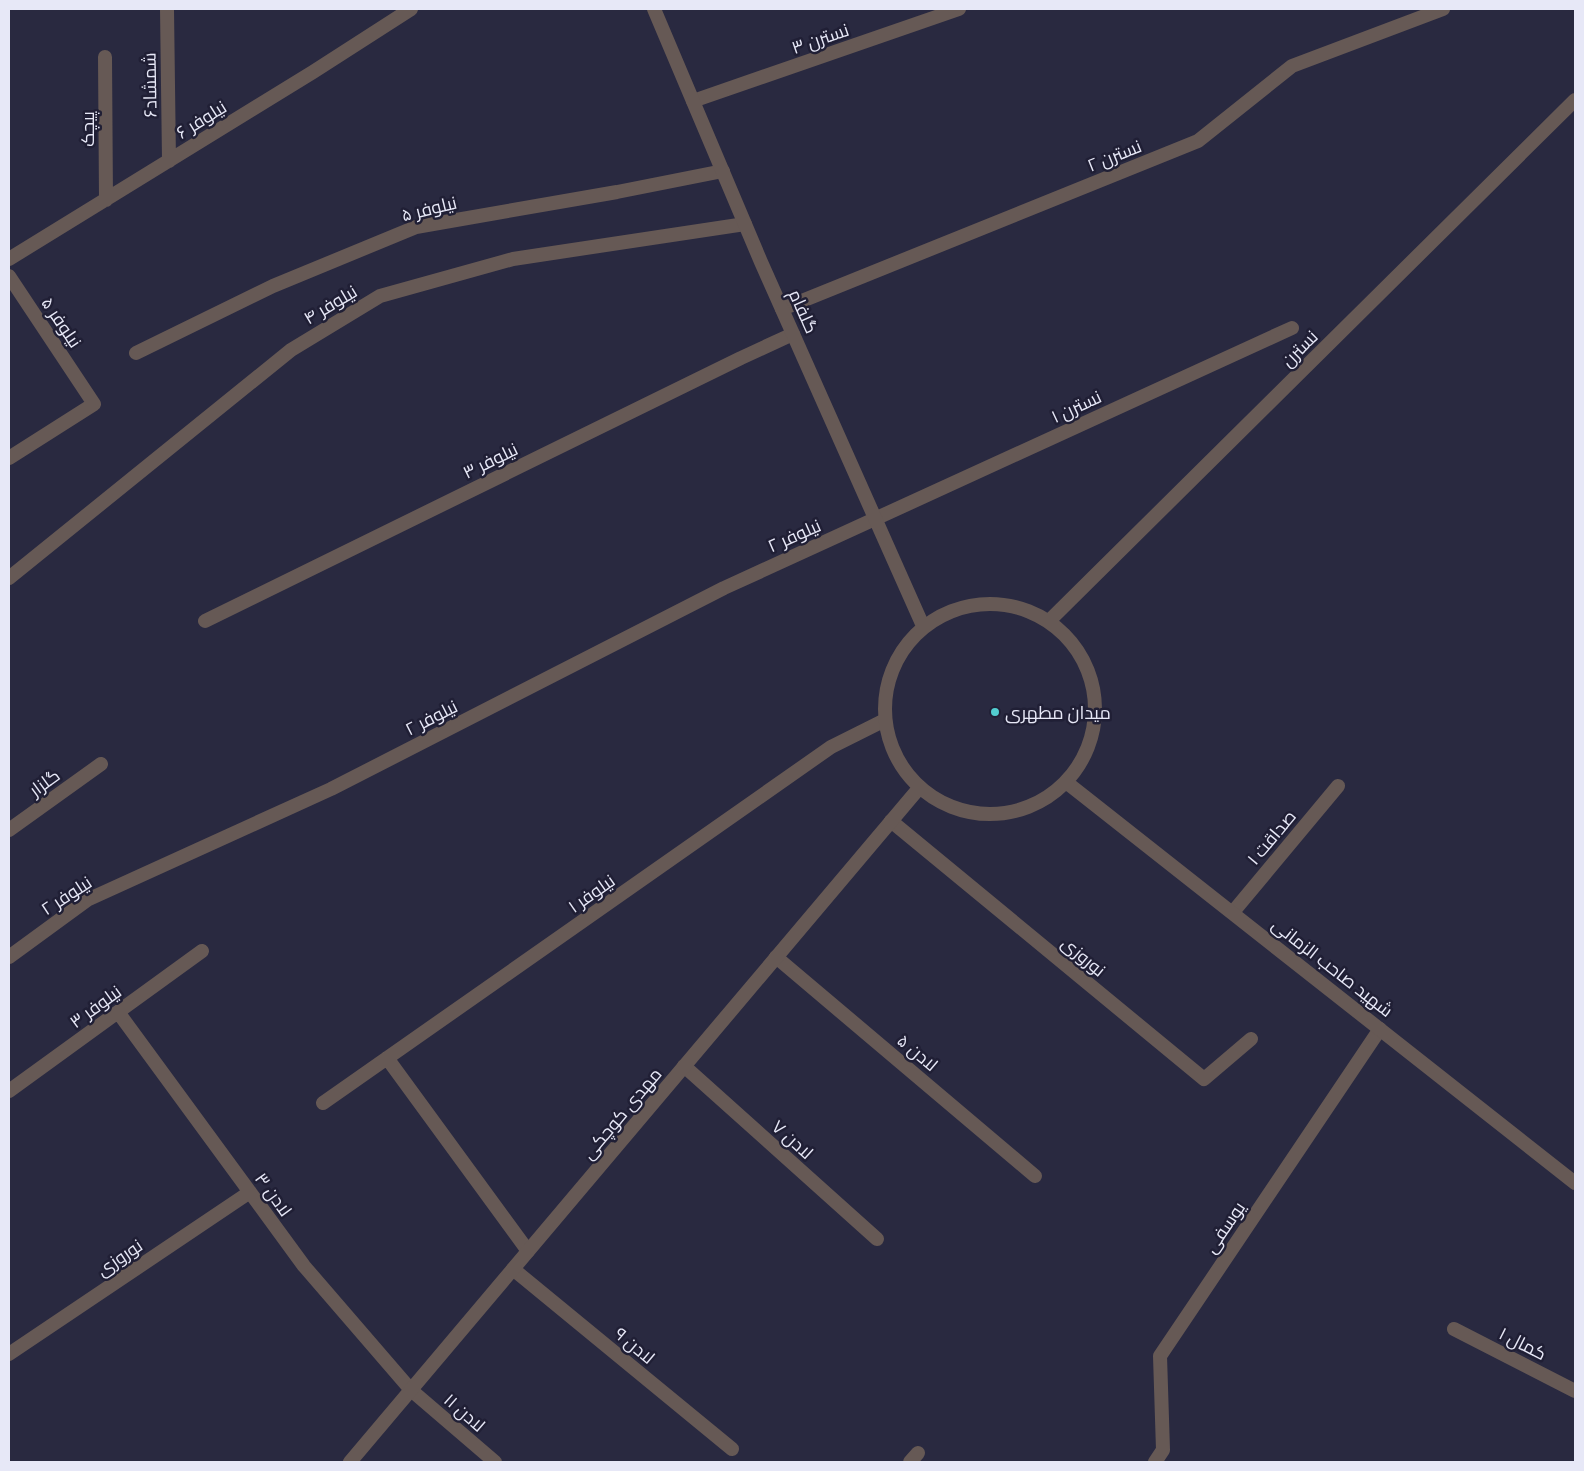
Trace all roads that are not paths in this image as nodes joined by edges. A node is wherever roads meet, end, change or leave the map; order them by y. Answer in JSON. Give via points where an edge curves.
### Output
{"nodes":[{"id":1,"x":167,"y":9,"type":"edge"},
{"id":2,"x":411,"y":9,"type":"edge"},
{"id":3,"x":654,"y":9,"type":"edge"},
{"id":4,"x":959,"y":9,"type":"edge"},
{"id":5,"x":1443,"y":9,"type":"edge"},
{"id":6,"x":105,"y":57,"type":"dead end"},
{"id":7,"x":1575,"y":100,"type":"edge"},
{"id":8,"x":693,"y":101,"type":"junction"},
{"id":9,"x":169,"y":161,"type":"junction"},
{"id":10,"x":722,"y":171,"type":"junction"},
{"id":11,"x":106,"y":200,"type":"junction"},
{"id":12,"x":745,"y":224,"type":"junction"},
{"id":13,"x":9,"y":259,"type":"edge"},
{"id":14,"x":9,"y":276,"type":"edge"},
{"id":15,"x":782,"y":310,"type":"junction"},
{"id":16,"x":1292,"y":328,"type":"dead end"},
{"id":17,"x":793,"y":334,"type":"junction"},
{"id":18,"x":136,"y":353,"type":"dead end"},
{"id":19,"x":9,"y":458,"type":"edge"},
{"id":20,"x":876,"y":519,"type":"junction"},
{"id":21,"x":9,"y":578,"type":"edge"},
{"id":22,"x":204,"y":621,"type":"dead end"},
{"id":23,"x":1049,"y":621,"type":"junction"},
{"id":24,"x":923,"y":626,"type":"junction"},
{"id":25,"x":885,"y":720,"type":"junction"},
{"id":26,"x":101,"y":764,"type":"dead end"},
{"id":27,"x":1066,"y":782,"type":"junction"},
{"id":28,"x":1338,"y":786,"type":"dead end"},
{"id":29,"x":920,"y":787,"type":"junction"},
{"id":30,"x":891,"y":821,"type":"junction"},
{"id":31,"x":9,"y":830,"type":"edge"},
{"id":32,"x":1233,"y":912,"type":"junction"},
{"id":33,"x":202,"y":952,"type":"dead end"},
{"id":34,"x":9,"y":957,"type":"edge"},
{"id":35,"x":776,"y":957,"type":"junction"},
{"id":36,"x":118,"y":1012,"type":"junction"},
{"id":37,"x":1380,"y":1029,"type":"junction"},
{"id":38,"x":1251,"y":1039,"type":"dead end"},
{"id":39,"x":387,"y":1058,"type":"junction"},
{"id":40,"x":684,"y":1066,"type":"junction"},
{"id":41,"x":9,"y":1091,"type":"edge"},
{"id":42,"x":323,"y":1102,"type":"dead end"},
{"id":43,"x":1035,"y":1176,"type":"dead end"},
{"id":44,"x":1575,"y":1183,"type":"edge"},
{"id":45,"x":250,"y":1192,"type":"junction"},
{"id":46,"x":877,"y":1239,"type":"dead end"},
{"id":47,"x":528,"y":1251,"type":"junction"},
{"id":48,"x":513,"y":1269,"type":"junction"},
{"id":49,"x":1454,"y":1329,"type":"dead end"},
{"id":50,"x":9,"y":1354,"type":"edge"},
{"id":51,"x":411,"y":1390,"type":"junction"},
{"id":52,"x":1575,"y":1391,"type":"edge"},
{"id":53,"x":732,"y":1449,"type":"dead end"},
{"id":54,"x":350,"y":1462,"type":"edge"},
{"id":55,"x":495,"y":1462,"type":"edge"},
{"id":56,"x":1155,"y":1462,"type":"edge"}],
"edges":[{"from":1,"to":9,"type":"street","name":"شمشاد۶"},
{"from":2,"to":9,"type":"street","name":"نیلوفر ۶"},
{"from":3,"to":8,"type":"street","name":"گلفام"},
{"from":4,"to":8,"type":"street","name":"نسترن ۳"},
{"from":5,"to":15,"type":"street","name":"نسترن ۲","via":[[1292,66],[1198,141]]},
{"from":6,"to":11,"type":"street","name":"پیچک"},
{"from":7,"to":23,"type":"street","name":"نسترن"},
{"from":8,"to":10,"type":"street","name":"گلفام"},
{"from":9,"to":11,"type":"street","name":"نیلوفر ۶"},
{"from":10,"to":12,"type":"street","name":"گلفام"},
{"from":10,"to":18,"type":"street","name":"نیلوفر ۵","via":[[416,227],[273,286]]},
{"from":11,"to":13,"type":"street","name":"نیلوفر ۶"},
{"from":12,"to":15,"type":"street","name":"گلفام"},
{"from":12,"to":21,"type":"street","name":"نیلوفر ۴","via":[[513,259],[380,296],[291,350]]},
{"from":14,"to":19,"type":"street","name":"نیلوفر ۵","via":[[94,404]]},
{"from":15,"to":17,"type":"street","name":"گلفام"},
{"from":16,"to":20,"type":"street","name":"نسترن ۱"},
{"from":17,"to":20,"type":"street","name":"گلفام"},
{"from":17,"to":22,"type":"street","name":"نیلوفر ۳"},
{"from":20,"to":24,"type":"street","name":"گلفام"},
{"from":20,"to":34,"type":"street","name":"نیلوفر ۲","via":[[724,588],[330,789],[86,900]]},
{"from":23,"to":24,"type":"street","via":[[1018,607],[985,603],[952,610]]},
{"from":23,"to":27,"type":"street","via":[[1072,642],[1088,668],[1095,698],[1094,728],[1084,757]]},
{"from":24,"to":25,"type":"street","via":[[900,653],[887,685]]},
{"from":25,"to":29,"type":"street","via":[[891,745],[903,768]]},
{"from":25,"to":39,"type":"street","name":"نیلوفر ۱","via":[[831,747]]},
{"from":26,"to":31,"type":"street","name":"گلزار"},
{"from":27,"to":29,"type":"street","via":[[1040,801],[1010,812],[978,814],[947,805]]},
{"from":27,"to":32,"type":"street","name":"شهید صاحب الزمانی"},
{"from":28,"to":32,"type":"street","name":"صداقت ۱"},
{"from":29,"to":30,"type":"street","name":"مهدی کوچکی"},
{"from":30,"to":35,"type":"street","name":"مهدی کوچکی"},
{"from":30,"to":38,"type":"street","name":"نوروزی","via":[[1204,1080]]},
{"from":32,"to":37,"type":"street","name":"شهید صاحب الزمانی"},
{"from":33,"to":36,"type":"street","name":"نیلوفر ۳"},
{"from":35,"to":40,"type":"street","name":"مهدی کوچکی"},
{"from":35,"to":43,"type":"street","name":"لادن ۵"},
{"from":36,"to":41,"type":"street","name":"نیلوفر ۳"},
{"from":36,"to":45,"type":"street","name":"لادن ۳"},
{"from":37,"to":44,"type":"street","name":"شهید صاحب الزمانی"},
{"from":37,"to":56,"type":"street","name":"یوسفی","via":[[1160,1356],[1163,1450]]},
{"from":39,"to":42,"type":"street","name":"نیلوفر ۱"},
{"from":39,"to":47,"type":"street"},
{"from":40,"to":46,"type":"street","name":"لادن ۷"},
{"from":40,"to":47,"type":"street","name":"مهدی کوچکی"},
{"from":45,"to":50,"type":"street","name":"نوروزی"},
{"from":45,"to":51,"type":"street","name":"لادن ۳","via":[[304,1266]]},
{"from":47,"to":48,"type":"street","name":"مهدی کوچکی"},
{"from":48,"to":51,"type":"street","name":"مهدی کوچکی"},
{"from":48,"to":53,"type":"street","name":"لادن ۹"},
{"from":49,"to":52,"type":"street","name":"کمال ۱"},
{"from":51,"to":54,"type":"street","name":"مهدی کوچکی"},
{"from":51,"to":55,"type":"street","name":"لادن ۱۱"}]}
